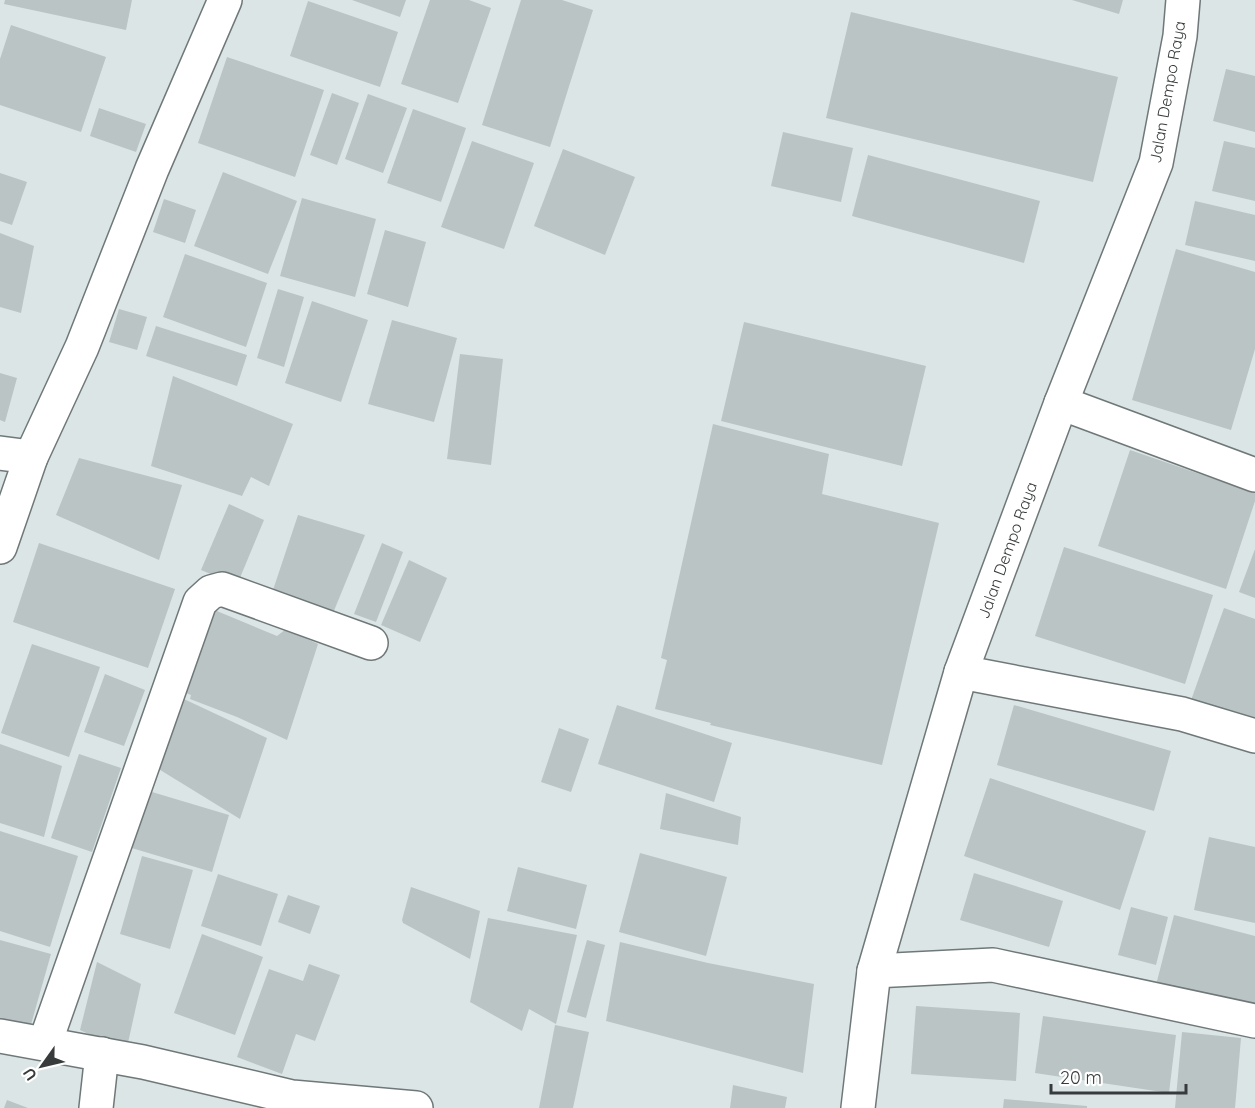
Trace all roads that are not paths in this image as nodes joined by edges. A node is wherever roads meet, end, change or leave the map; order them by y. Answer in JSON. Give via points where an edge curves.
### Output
{"nodes":[{"id":1,"x":225,"y":0,"type":"edge"},
{"id":2,"x":1183,"y":0,"type":"edge"},
{"id":3,"x":1061,"y":403,"type":"junction"},
{"id":4,"x":16,"y":455,"type":"edge"},
{"id":5,"x":1255,"y":475,"type":"edge"},
{"id":6,"x":0,"y":547,"type":"edge"},
{"id":7,"x":371,"y":643,"type":"dead end"},
{"id":8,"x":961,"y":672,"type":"junction"},
{"id":9,"x":1255,"y":736,"type":"edge"},
{"id":10,"x":874,"y":971,"type":"junction"},
{"id":11,"x":1255,"y":1021,"type":"edge"},
{"id":12,"x":0,"y":1036,"type":"edge"},
{"id":13,"x":45,"y":1043,"type":"junction"},
{"id":14,"x":102,"y":1054,"type":"junction"},
{"id":15,"x":96,"y":1108,"type":"edge"},
{"id":16,"x":416,"y":1108,"type":"edge"},
{"id":17,"x":858,"y":1108,"type":"edge"}],
"edges":[{"from":1,"to":4,"type":"street","via":[[82,346]]},
{"from":2,"to":3,"type":"street","name":"Jalan Dempo Raya","via":[[1156,163]]},
{"from":3,"to":5,"type":"street"},
{"from":3,"to":8,"type":"street","name":"Jalan Dempo Raya"},
{"from":4,"to":6,"type":"street"},
{"from":7,"to":13,"type":"street","via":[[222,589],[211,592],[200,602]]},
{"from":8,"to":9,"type":"street","via":[[1182,714]]},
{"from":8,"to":10,"type":"street","name":"Jalan Dempo Raya"},
{"from":10,"to":11,"type":"street","via":[[993,965]]},
{"from":10,"to":17,"type":"street","name":"Jalan Dempo Raya"},
{"from":12,"to":13,"type":"street"},
{"from":13,"to":14,"type":"street"},
{"from":14,"to":15,"type":"street"},
{"from":14,"to":16,"type":"street","via":[[292,1097]]}]}
